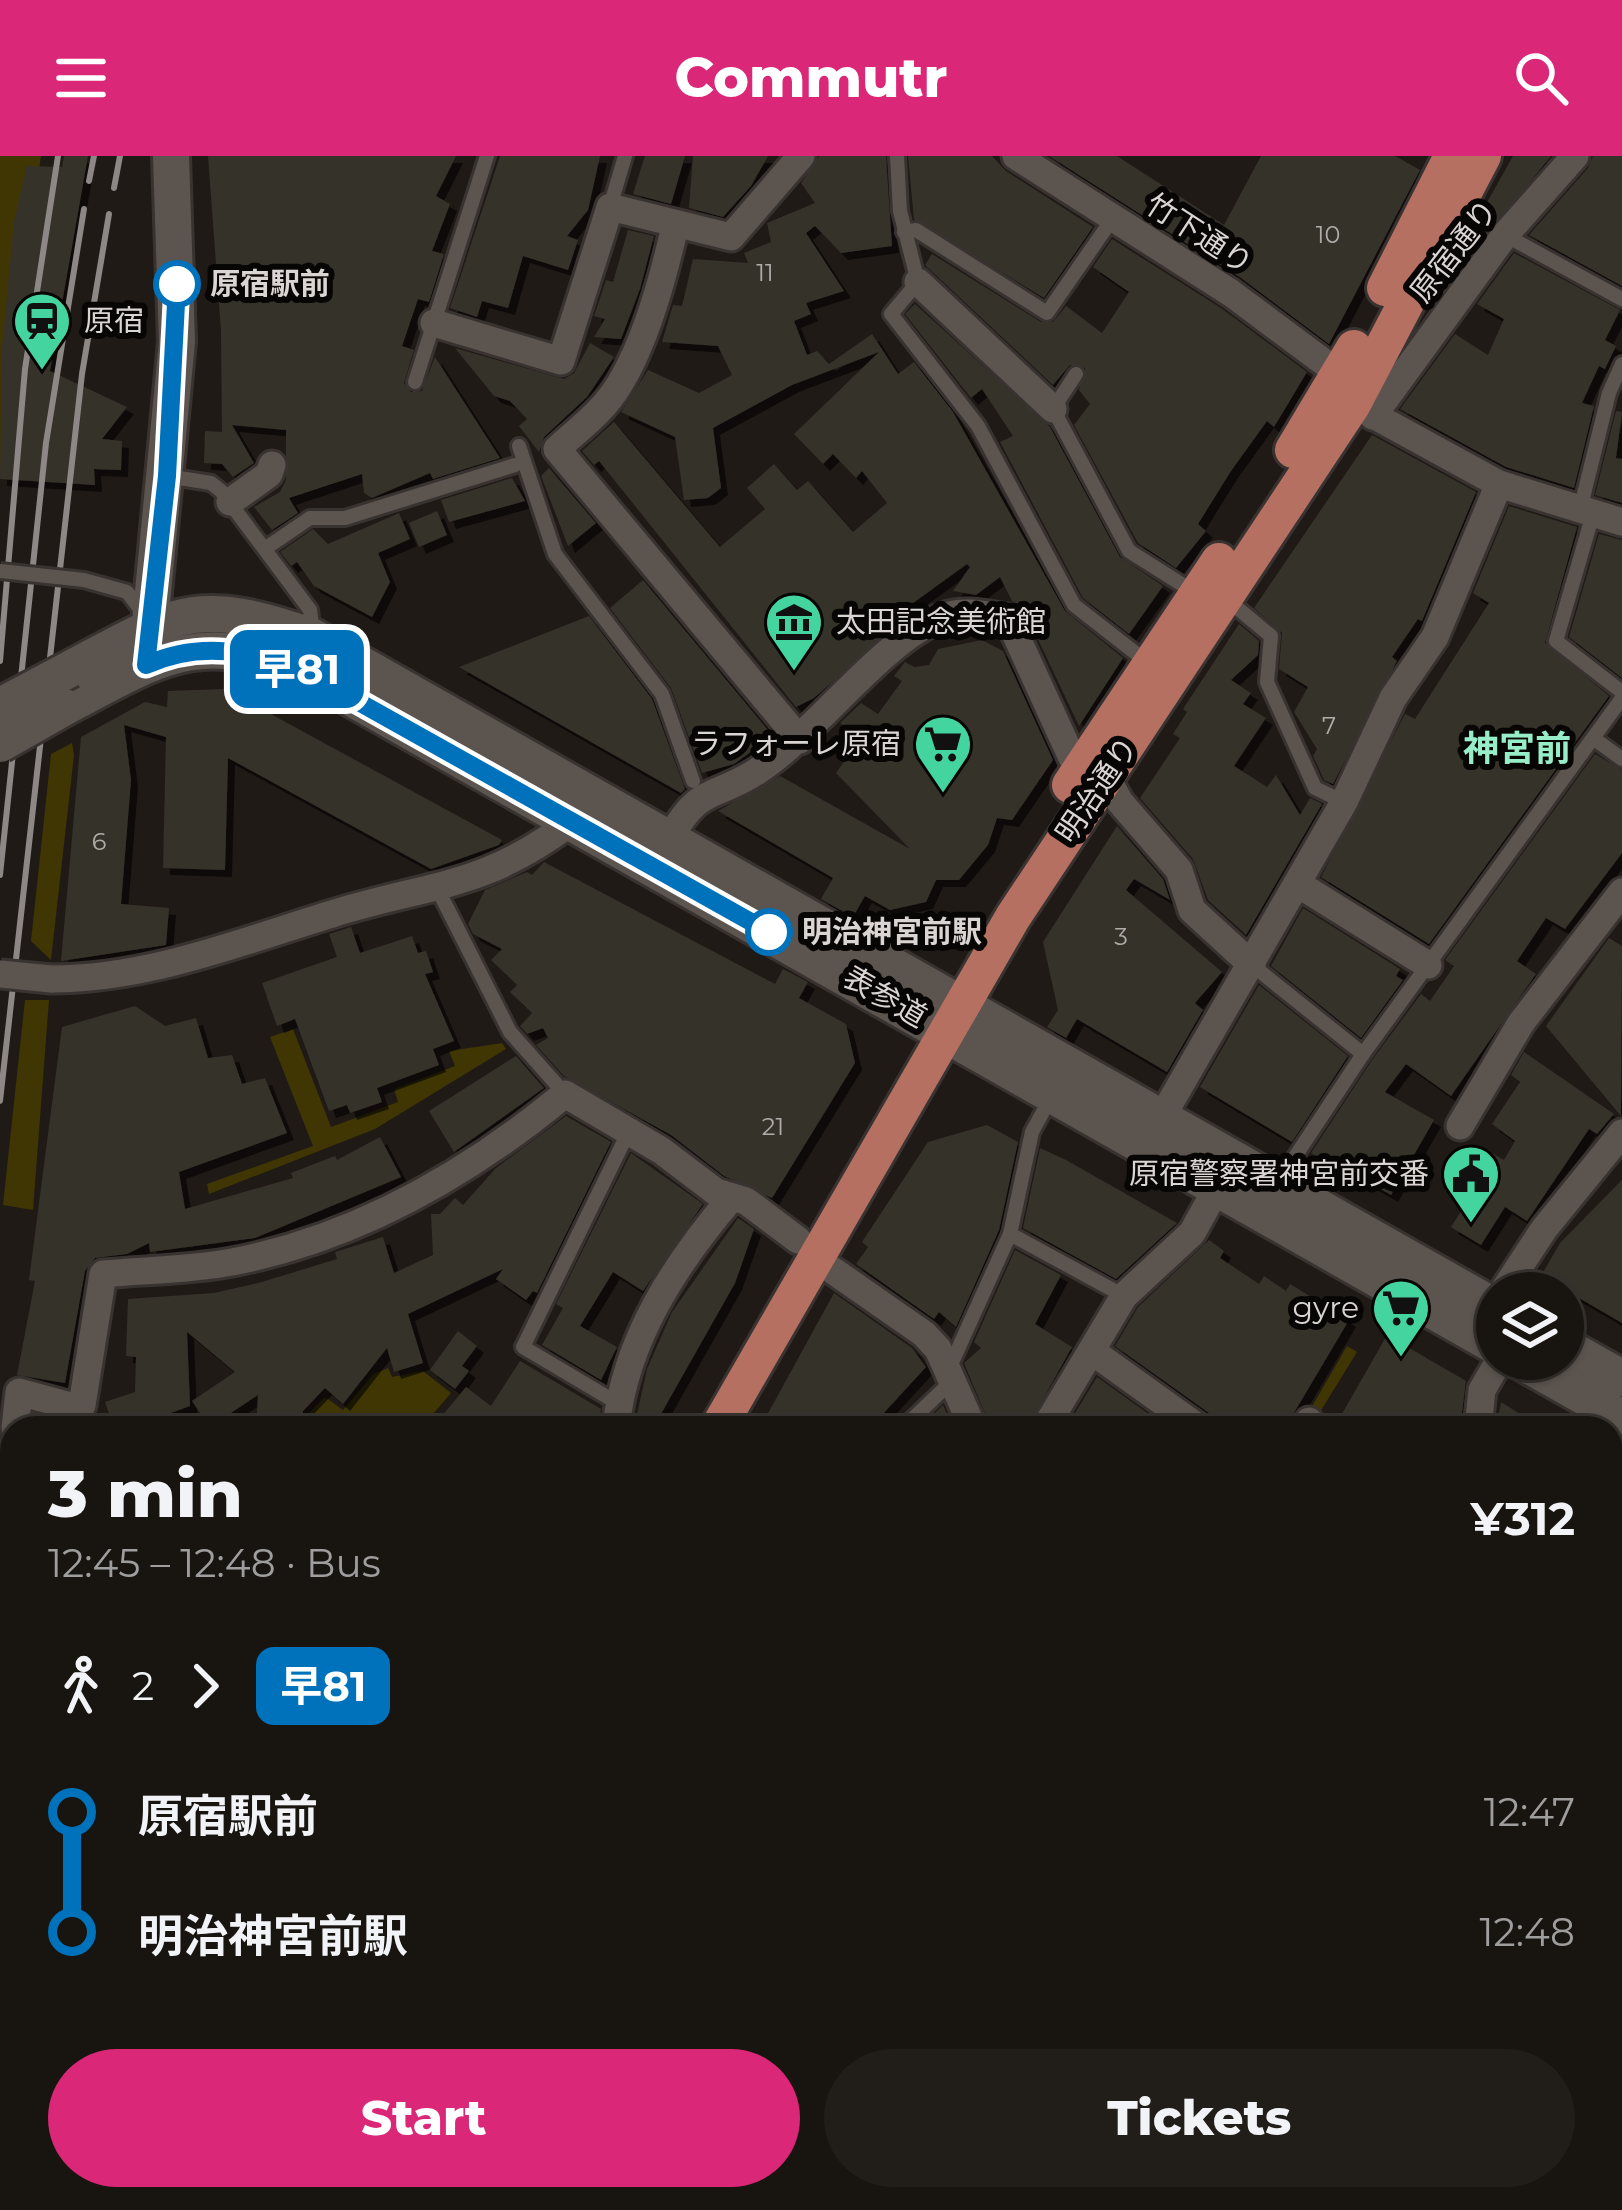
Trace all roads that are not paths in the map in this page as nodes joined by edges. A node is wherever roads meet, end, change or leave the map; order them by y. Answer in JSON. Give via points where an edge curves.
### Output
{"nodes":[{"id":1,"x":171,"y":156,"type":"edge"},
{"id":2,"x":487,"y":156,"type":"edge"},
{"id":3,"x":626,"y":156,"type":"edge"},
{"id":4,"x":801,"y":156,"type":"edge"},
{"id":5,"x":897,"y":156,"type":"edge"},
{"id":6,"x":1016,"y":156,"type":"edge"},
{"id":7,"x":1452,"y":156,"type":"edge"},
{"id":8,"x":1483,"y":156,"type":"edge"},
{"id":9,"x":1575,"y":156,"type":"edge"},
{"id":10,"x":610,"y":206,"type":"junction"},
{"id":11,"x":1113,"y":218,"type":"junction"},
{"id":12,"x":675,"y":226,"type":"junction"},
{"id":13,"x":904,"y":232,"type":"junction"},
{"id":14,"x":1505,"y":235,"type":"junction"},
{"id":15,"x":918,"y":282,"type":"junction"},
{"id":16,"x":1622,"y":299,"type":"edge"},
{"id":17,"x":434,"y":323,"type":"junction"},
{"id":18,"x":1622,"y":364,"type":"edge"},
{"id":19,"x":1076,"y":374,"type":"dead end"},
{"id":20,"x":416,"y":382,"type":"dead end"},
{"id":21,"x":1356,"y":398,"type":"junction"},
{"id":22,"x":1053,"y":409,"type":"junction"},
{"id":23,"x":519,"y":446,"type":"dead end"},
{"id":24,"x":557,"y":449,"type":"junction"},
{"id":25,"x":272,"y":465,"type":"dead end"},
{"id":26,"x":522,"y":468,"type":"junction"},
{"id":27,"x":167,"y":476,"type":"junction"},
{"id":28,"x":1499,"y":484,"type":"junction"},
{"id":29,"x":230,"y":502,"type":"junction"},
{"id":30,"x":1586,"y":512,"type":"junction"},
{"id":31,"x":1622,"y":522,"type":"edge"},
{"id":32,"x":266,"y":548,"type":"junction"},
{"id":33,"x":0,"y":571,"type":"edge"},
{"id":34,"x":1211,"y":596,"type":"junction"},
{"id":35,"x":151,"y":626,"type":"junction"},
{"id":36,"x":314,"y":637,"type":"junction"},
{"id":37,"x":1150,"y":664,"type":"junction"},
{"id":38,"x":146,"y":665,"type":"junction"},
{"id":39,"x":1622,"y":695,"type":"edge"},
{"id":40,"x":0,"y":706,"type":"edge"},
{"id":41,"x":1593,"y":738,"type":"junction"},
{"id":42,"x":800,"y":740,"type":"junction"},
{"id":43,"x":0,"y":744,"type":"edge"},
{"id":44,"x":1622,"y":759,"type":"edge"},
{"id":45,"x":1092,"y":773,"type":"junction"},
{"id":46,"x":693,"y":781,"type":"dead end"},
{"id":47,"x":1344,"y":802,"type":"junction"},
{"id":48,"x":571,"y":822,"type":"junction"},
{"id":49,"x":670,"y":838,"type":"junction"},
{"id":50,"x":1298,"y":884,"type":"junction"},
{"id":51,"x":439,"y":890,"type":"junction"},
{"id":52,"x":1622,"y":892,"type":"edge"},
{"id":53,"x":1252,"y":965,"type":"junction"},
{"id":54,"x":1428,"y":965,"type":"junction"},
{"id":55,"x":0,"y":974,"type":"edge"},
{"id":56,"x":944,"y":1013,"type":"junction"},
{"id":57,"x":1364,"y":1054,"type":"junction"},
{"id":58,"x":565,"y":1094,"type":"junction"},
{"id":59,"x":1052,"y":1094,"type":"junction"},
{"id":60,"x":1163,"y":1115,"type":"junction"},
{"id":61,"x":1460,"y":1126,"type":"dead end"},
{"id":62,"x":628,"y":1131,"type":"junction"},
{"id":63,"x":1622,"y":1132,"type":"edge"},
{"id":64,"x":1279,"y":1181,"type":"junction"},
{"id":65,"x":1217,"y":1188,"type":"junction"},
{"id":66,"x":732,"y":1197,"type":"junction"},
{"id":67,"x":1010,"y":1234,"type":"junction"},
{"id":68,"x":806,"y":1249,"type":"junction"},
{"id":69,"x":1516,"y":1272,"type":"edge"},
{"id":70,"x":1476,"y":1290,"type":"edge"},
{"id":71,"x":1124,"y":1296,"type":"junction"},
{"id":72,"x":1476,"y":1335,"type":"edge"},
{"id":73,"x":1093,"y":1352,"type":"junction"},
{"id":74,"x":1584,"y":1357,"type":"edge"},
{"id":75,"x":950,"y":1376,"type":"junction"},
{"id":76,"x":1622,"y":1378,"type":"edge"},
{"id":77,"x":1488,"y":1380,"type":"edge"},
{"id":78,"x":1554,"y":1380,"type":"edge"},
{"id":79,"x":16,"y":1416,"type":"edge"},
{"id":80,"x":617,"y":1416,"type":"edge"},
{"id":81,"x":698,"y":1416,"type":"edge"},
{"id":82,"x":724,"y":1416,"type":"edge"},
{"id":83,"x":914,"y":1416,"type":"edge"},
{"id":84,"x":968,"y":1416,"type":"edge"},
{"id":85,"x":1053,"y":1416,"type":"edge"},
{"id":86,"x":1182,"y":1416,"type":"edge"},
{"id":87,"x":1479,"y":1416,"type":"edge"},
{"id":88,"x":1618,"y":1416,"type":"edge"}],
"edges":[{"from":1,"to":27,"type":"main road","via":[[177,316]]},
{"from":2,"to":17,"type":"lane"},
{"from":3,"to":10,"type":"lane"},
{"from":4,"to":12,"type":"street","via":[[730,237]]},
{"from":5,"to":13,"type":"lane"},
{"from":6,"to":11,"type":"street","name":"竹下通り"},
{"from":7,"to":21,"type":"main road","name":"明治通り"},
{"from":8,"to":21,"type":"main road","name":"明治通り"},
{"from":9,"to":14,"type":"street","name":"原宿通り"},
{"from":10,"to":12,"type":"street"},
{"from":10,"to":17,"type":"street","via":[[561,361]]},
{"from":11,"to":13,"type":"lane","via":[[1046,313],[916,230]]},
{"from":11,"to":21,"type":"street","name":"竹下通り","via":[[1231,293]]},
{"from":12,"to":24,"type":"street","via":[[620,382]]},
{"from":13,"to":15,"type":"lane"},
{"from":14,"to":16,"type":"lane"},
{"from":14,"to":21,"type":"street","name":"原宿通り","via":[[1433,333]]},
{"from":15,"to":22,"type":"street"},
{"from":15,"to":37,"type":"lane","via":[[891,314],[978,426],[1074,605]]},
{"from":17,"to":20,"type":"lane"},
{"from":18,"to":30,"type":"lane"},
{"from":19,"to":22,"type":"lane"},
{"from":21,"to":28,"type":"street","name":"竹下通り"},
{"from":21,"to":34,"type":"main road","name":"明治通り"},
{"from":22,"to":34,"type":"lane","via":[[1130,550]]},
{"from":23,"to":26,"type":"lane"},
{"from":24,"to":26,"type":"lane"},
{"from":24,"to":42,"type":"street"},
{"from":25,"to":29,"type":"street"},
{"from":26,"to":32,"type":"lane","via":[[345,518],[310,518]]},
{"from":26,"to":46,"type":"lane","via":[[555,554],[662,694]]},
{"from":27,"to":29,"type":"lane","via":[[211,483]]},
{"from":27,"to":35,"type":"main road"},
{"from":28,"to":30,"type":"street","name":"竹下通り"},
{"from":28,"to":47,"type":"street","via":[[1435,637],[1393,698]]},
{"from":29,"to":32,"type":"lane"},
{"from":30,"to":31,"type":"street","name":"竹下通り"},
{"from":30,"to":39,"type":"lane","via":[[1556,641]]},
{"from":32,"to":36,"type":"lane","via":[[310,610]]},
{"from":33,"to":35,"type":"lane","bridge":true,"via":[[127,592]]},
{"from":34,"to":37,"type":"main road","name":"明治通り"},
{"from":34,"to":45,"type":"main road","name":"明治通り"},
{"from":34,"to":47,"type":"lane","via":[[1271,636],[1267,682],[1315,788]]},
{"from":35,"to":36,"type":"main road","name":"表参道","via":[[220,611]]},
{"from":35,"to":38,"type":"main road"},
{"from":35,"to":40,"type":"main road","name":"表参道","bridge":true},
{"from":36,"to":49,"type":"main road","name":"表参道"},
{"from":37,"to":45,"type":"main road","name":"明治通り"},
{"from":38,"to":43,"type":"main road","name":"表参道","bridge":true},
{"from":38,"to":48,"type":"main road","name":"表参道","via":[[205,648],[285,664]]},
{"from":39,"to":41,"type":"lane"},
{"from":41,"to":44,"type":"lane"},
{"from":41,"to":54,"type":"lane"},
{"from":42,"to":45,"type":"street","via":[[916,632],[964,612],[1008,618]]},
{"from":42,"to":49,"type":"street","via":[[752,775],[703,794]]},
{"from":45,"to":53,"type":"street","via":[[1174,863],[1192,910]]},
{"from":45,"to":56,"type":"main road","name":"明治通り"},
{"from":47,"to":50,"type":"street"},
{"from":48,"to":51,"type":"street","via":[[504,867]]},
{"from":48,"to":56,"type":"main road","name":"表参道"},
{"from":49,"to":56,"type":"main road","name":"表参道"},
{"from":50,"to":53,"type":"street"},
{"from":50,"to":54,"type":"street"},
{"from":51,"to":55,"type":"street","bridge":true,"via":[[363,904],[220,951],[79,979]]},
{"from":51,"to":58,"type":"lane","via":[[509,1032]]},
{"from":52,"to":61,"type":"street","via":[[1521,1023]]},
{"from":53,"to":57,"type":"lane"},
{"from":53,"to":60,"type":"street"},
{"from":54,"to":57,"type":"lane"},
{"from":56,"to":59,"type":"main road","name":"表参道"},
{"from":56,"to":60,"type":"main road","name":"表参道"},
{"from":56,"to":68,"type":"main road","name":"明治通り"},
{"from":57,"to":64,"type":"lane"},
{"from":58,"to":62,"type":"street"},
{"from":58,"to":79,"type":"street","via":[[458,1172],[374,1219],[232,1262],[104,1274],[82,1405],[19,1392]]},
{"from":59,"to":65,"type":"main road","name":"表参道"},
{"from":59,"to":67,"type":"lane","via":[[1032,1132]]},
{"from":60,"to":64,"type":"main road","name":"表参道"},
{"from":62,"to":66,"type":"street"},
{"from":62,"to":80,"type":"lane","via":[[523,1347]]},
{"from":63,"to":69,"type":"street"},
{"from":64,"to":70,"type":"main road","name":"表参道"},
{"from":65,"to":71,"type":"street","via":[[1192,1233]]},
{"from":65,"to":72,"type":"main road","name":"表参道"},
{"from":66,"to":68,"type":"street"},
{"from":66,"to":80,"type":"street","via":[[656,1304]]},
{"from":67,"to":71,"type":"lane"},
{"from":67,"to":75,"type":"lane"},
{"from":68,"to":75,"type":"street","via":[[925,1334]]},
{"from":68,"to":81,"type":"main road","name":"明治通り"},
{"from":68,"to":82,"type":"main road","name":"明治通り"},
{"from":71,"to":73,"type":"street"},
{"from":73,"to":85,"type":"street"},
{"from":73,"to":86,"type":"street"},
{"from":74,"to":76,"type":"main road"},
{"from":75,"to":83,"type":"lane"},
{"from":75,"to":84,"type":"street"},
{"from":77,"to":87,"type":"street"},
{"from":78,"to":88,"type":"main road"}]}
